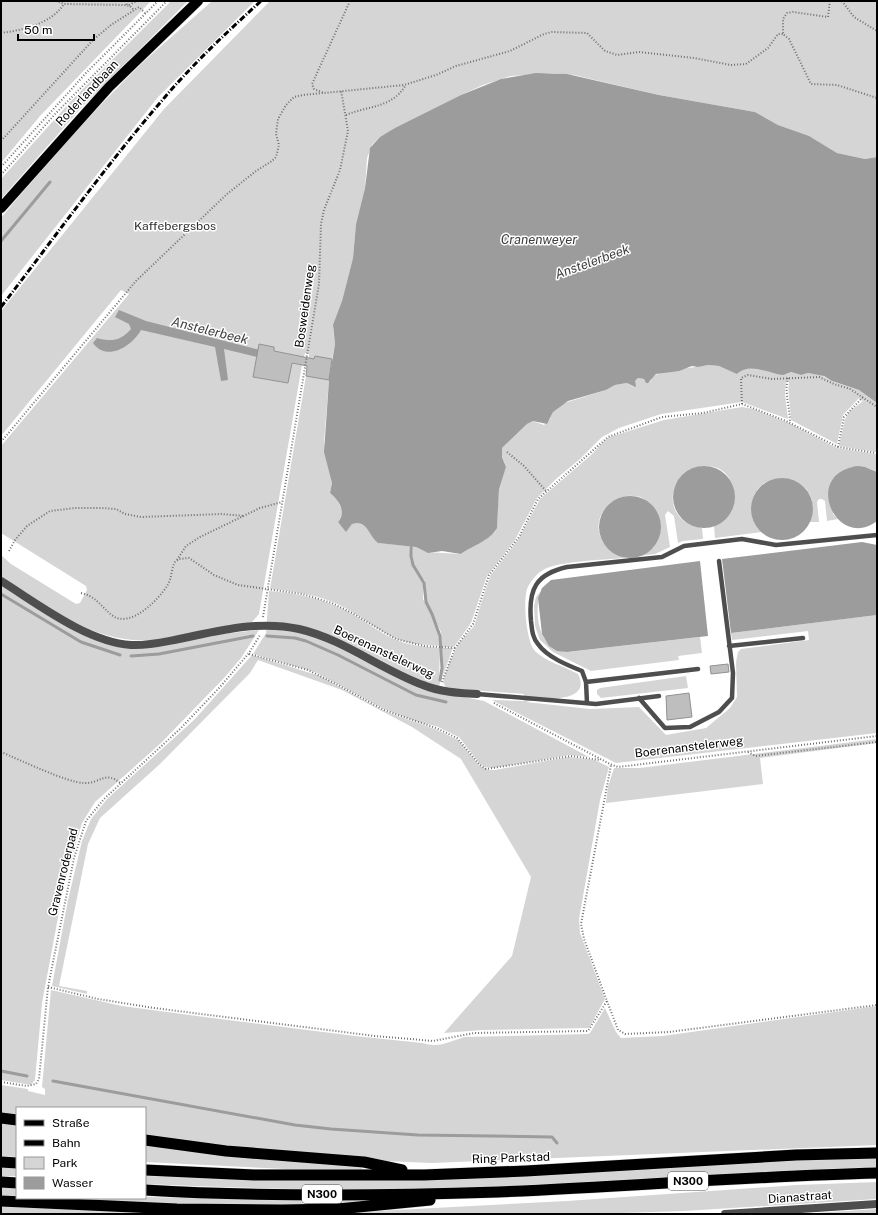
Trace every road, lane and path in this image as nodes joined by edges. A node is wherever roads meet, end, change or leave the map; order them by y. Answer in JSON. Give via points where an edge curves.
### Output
{"nodes":[{"id":1,"x":56,"y":1,"type":"edge"},
{"id":2,"x":125,"y":1,"type":"edge"},
{"id":3,"x":136,"y":1,"type":"edge"},
{"id":4,"x":158,"y":1,"type":"edge"},
{"id":5,"x":168,"y":1,"type":"edge"},
{"id":6,"x":198,"y":1,"type":"edge"},
{"id":7,"x":350,"y":1,"type":"edge"},
{"id":8,"x":830,"y":1,"type":"edge"},
{"id":9,"x":842,"y":1,"type":"edge"},
{"id":10,"x":64,"y":4,"type":"junction"},
{"id":11,"x":127,"y":5,"type":"junction"},
{"id":12,"x":134,"y":10,"type":"junction"},
{"id":13,"x":145,"y":13,"type":"junction"},
{"id":14,"x":877,"y":31,"type":"edge"},
{"id":15,"x":1,"y":33,"type":"edge"},
{"id":16,"x":783,"y":34,"type":"junction"},
{"id":17,"x":406,"y":85,"type":"junction"},
{"id":18,"x":341,"y":90,"type":"junction"},
{"id":19,"x":324,"y":94,"type":"junction"},
{"id":20,"x":877,"y":98,"type":"edge"},
{"id":21,"x":346,"y":116,"type":"junction"},
{"id":22,"x":1,"y":142,"type":"edge"},
{"id":23,"x":1,"y":167,"type":"edge"},
{"id":24,"x":1,"y":175,"type":"edge"},
{"id":25,"x":1,"y":208,"type":"edge"},
{"id":26,"x":788,"y":378,"type":"junction"},
{"id":27,"x":863,"y":397,"type":"junction"},
{"id":28,"x":742,"y":404,"type":"junction"},
{"id":29,"x":877,"y":407,"type":"edge"},
{"id":30,"x":790,"y":422,"type":"junction"},
{"id":31,"x":1,"y":442,"type":"edge"},
{"id":32,"x":838,"y":447,"type":"junction"},
{"id":33,"x":507,"y":452,"type":"dead end"},
{"id":34,"x":877,"y":453,"type":"edge"},
{"id":35,"x":546,"y":491,"type":"junction"},
{"id":36,"x":282,"y":502,"type":"junction"},
{"id":37,"x":244,"y":516,"type":"junction"},
{"id":38,"x":877,"y":535,"type":"edge"},
{"id":39,"x":9,"y":551,"type":"dead end"},
{"id":40,"x":719,"y":561,"type":"dead end"},
{"id":41,"x":176,"y":562,"type":"junction"},
{"id":42,"x":1,"y":581,"type":"edge"},
{"id":43,"x":267,"y":589,"type":"junction"},
{"id":44,"x":81,"y":593,"type":"dead end"},
{"id":45,"x":262,"y":625,"type":"junction"},
{"id":46,"x":803,"y":638,"type":"dead end"},
{"id":47,"x":729,"y":646,"type":"junction"},
{"id":48,"x":455,"y":648,"type":"junction"},
{"id":49,"x":249,"y":654,"type":"junction"},
{"id":50,"x":698,"y":669,"type":"dead end"},
{"id":51,"x":586,"y":682,"type":"junction"},
{"id":52,"x":440,"y":690,"type":"junction"},
{"id":53,"x":476,"y":694,"type":"junction"},
{"id":54,"x":659,"y":696,"type":"dead end"},
{"id":55,"x":639,"y":698,"type":"junction"},
{"id":56,"x":587,"y":703,"type":"junction"},
{"id":57,"x":877,"y":736,"type":"edge"},
{"id":58,"x":877,"y":742,"type":"edge"},
{"id":59,"x":806,"y":745,"type":"junction"},
{"id":60,"x":807,"y":751,"type":"junction"},
{"id":61,"x":1,"y":752,"type":"edge"},
{"id":62,"x":746,"y":752,"type":"junction"},
{"id":63,"x":603,"y":761,"type":"junction"},
{"id":64,"x":612,"y":765,"type":"junction"},
{"id":65,"x":120,"y":783,"type":"junction"},
{"id":66,"x":48,"y":987,"type":"junction"},
{"id":67,"x":607,"y":1001,"type":"junction"},
{"id":68,"x":877,"y":1005,"type":"edge"},
{"id":69,"x":1,"y":1082,"type":"edge"},
{"id":70,"x":1,"y":1118,"type":"edge"},
{"id":71,"x":16,"y":1120,"type":"edge"},
{"id":72,"x":146,"y":1140,"type":"edge"},
{"id":73,"x":877,"y":1153,"type":"edge"},
{"id":74,"x":1,"y":1162,"type":"edge"},
{"id":75,"x":16,"y":1163,"type":"edge"},
{"id":76,"x":146,"y":1170,"type":"edge"},
{"id":77,"x":877,"y":1173,"type":"edge"},
{"id":78,"x":424,"y":1175,"type":"junction"},
{"id":79,"x":1,"y":1182,"type":"edge"},
{"id":80,"x":16,"y":1183,"type":"edge"},
{"id":81,"x":146,"y":1190,"type":"edge"},
{"id":82,"x":500,"y":1192,"type":"junction"},
{"id":83,"x":1,"y":1201,"type":"edge"},
{"id":84,"x":877,"y":1204,"type":"edge"},
{"id":85,"x":725,"y":1214,"type":"edge"}],
"edges":[{"from":1,"to":10,"type":"path"},
{"from":2,"to":11,"type":"path"},
{"from":3,"to":11,"type":"path"},
{"from":4,"to":13,"type":"path","name":"Roderlandbaan"},
{"from":5,"to":24,"type":"path","name":"Roderlandbaan","via":[[57,112]]},
{"from":6,"to":25,"type":"main road","name":"Roderlandbaan","via":[[109,87]]},
{"from":7,"to":19,"type":"path","via":[[312,84],[314,89]]},
{"from":8,"to":16,"type":"path","via":[[828,17],[787,13],[783,19]]},
{"from":9,"to":14,"type":"path","via":[[854,17]]},
{"from":10,"to":11,"type":"path"},
{"from":10,"to":15,"type":"path","via":[[46,21]]},
{"from":11,"to":12,"type":"path"},
{"from":12,"to":13,"type":"path","via":[[139,7]]},
{"from":12,"to":22,"type":"path","via":[[93,40]]},
{"from":13,"to":23,"type":"path","name":"Roderlandbaan","via":[[86,73]]},
{"from":16,"to":17,"type":"path","via":[[778,34],[768,48],[746,64],[731,65],[639,52],[616,55],[605,51],[587,33],[552,32],[510,51],[456,66]]},
{"from":16,"to":20,"type":"path","via":[[811,84],[837,85]]},
{"from":17,"to":18,"type":"path"},
{"from":17,"to":21,"type":"path","via":[[397,96],[384,105],[359,110]]},
{"from":18,"to":19,"type":"path"},
{"from":18,"to":21,"type":"path","name":"Bosweidenweg"},
{"from":19,"to":31,"type":"path","via":[[303,95],[286,104],[278,120],[276,134],[279,145],[276,157],[227,194],[136,281]]},
{"from":21,"to":36,"type":"path","name":"Bosweidenweg","via":[[348,131],[340,170],[320,224],[319,284]]},
{"from":26,"to":27,"type":"path","via":[[819,377]]},
{"from":26,"to":28,"type":"path","via":[[772,379],[748,375],[741,378]]},
{"from":26,"to":30,"type":"path","via":[[786,387]]},
{"from":27,"to":29,"type":"path"},
{"from":27,"to":32,"type":"path","via":[[844,417]]},
{"from":28,"to":30,"type":"path"},
{"from":28,"to":35,"type":"path","via":[[703,413],[662,418],[614,434],[603,440]]},
{"from":30,"to":32,"type":"path"},
{"from":32,"to":34,"type":"path"},
{"from":33,"to":35,"type":"path","via":[[524,466]]},
{"from":35,"to":48,"type":"path","via":[[538,499],[515,543],[490,573],[473,624]]},
{"from":36,"to":37,"type":"path"},
{"from":36,"to":43,"type":"path","name":"Bosweidenweg"},
{"from":37,"to":39,"type":"path","via":[[222,514],[141,517],[125,514],[116,509],[101,508],[50,511],[27,526]]},
{"from":37,"to":41,"type":"path","via":[[186,546]]},
{"from":38,"to":51,"type":"lane","via":[[776,545],[735,540],[684,546],[662,557],[567,567],[552,571],[540,578],[534,588],[530,608],[532,633],[542,649],[582,671]]},
{"from":40,"to":47,"type":"lane"},
{"from":41,"to":43,"type":"path","via":[[189,558],[214,575],[238,585]]},
{"from":41,"to":44,"type":"path","via":[[172,567],[168,585],[148,608],[127,619],[116,618],[96,599]]},
{"from":42,"to":45,"type":"street","name":"Boerenanstelerweg","via":[[71,625],[105,640],[120,643],[150,644]]},
{"from":43,"to":45,"type":"path","name":"Bosweidenweg"},
{"from":43,"to":48,"type":"path","via":[[322,600],[352,613],[396,639],[420,646]]},
{"from":45,"to":49,"type":"path","name":"Gravenroderpad","via":[[260,635]]},
{"from":45,"to":52,"type":"street","name":"Boerenanstelerweg","via":[[316,634],[411,680]]},
{"from":46,"to":47,"type":"lane"},
{"from":47,"to":55,"type":"lane","via":[[733,695],[719,712],[702,722],[690,727],[665,728]]},
{"from":48,"to":52,"type":"path"},
{"from":49,"to":63,"type":"path","via":[[308,670],[384,710],[457,738],[486,769],[571,756]]},
{"from":49,"to":65,"type":"path","name":"Gravenroderpad","via":[[181,728]]},
{"from":50,"to":51,"type":"lane"},
{"from":51,"to":56,"type":"lane"},
{"from":52,"to":53,"type":"street","name":"Boerenanstelerweg"},
{"from":53,"to":56,"type":"lane"},
{"from":53,"to":63,"type":"path","name":"Boerenanstelerweg"},
{"from":54,"to":55,"type":"lane"},
{"from":55,"to":56,"type":"lane"},
{"from":57,"to":59,"type":"path","name":"Boerenanstelerweg"},
{"from":58,"to":60,"type":"path"},
{"from":59,"to":60,"type":"path"},
{"from":59,"to":62,"type":"path","name":"Boerenanstelerweg"},
{"from":60,"to":62,"type":"path","via":[[755,756]]},
{"from":61,"to":65,"type":"path","via":[[75,782],[90,783],[109,776]]},
{"from":62,"to":64,"type":"path","name":"Boerenanstelerweg","via":[[626,766]]},
{"from":63,"to":64,"type":"path","name":"Boerenanstelerweg"},
{"from":64,"to":67,"type":"path","via":[[581,924]]},
{"from":65,"to":66,"type":"path","name":"Gravenroderpad","via":[[96,807],[82,829]]},
{"from":66,"to":67,"type":"path","via":[[98,999],[154,1008],[370,1036],[433,1041],[474,1033],[588,1031]]},
{"from":66,"to":69,"type":"path","name":"Gravenroderpad","via":[[38,1082],[26,1086]]},
{"from":67,"to":68,"type":"path","via":[[618,1030],[625,1034],[662,1033]]},
{"from":70,"to":71,"type":"highway"},
{"from":72,"to":78,"type":"highway","number":"N300","via":[[249,1153],[364,1162]]},
{"from":73,"to":78,"type":"highway","name":"Ring Parkstad","number":"N300"},
{"from":74,"to":75,"type":"highway"},
{"from":76,"to":78,"type":"highway","name":"Ring Parkstad","number":"N300","via":[[254,1175]]},
{"from":77,"to":82,"type":"highway","number":"N300","via":[[730,1178]]},
{"from":79,"to":80,"type":"highway"},
{"from":81,"to":82,"type":"highway","number":"N300","via":[[344,1195]]},
{"from":82,"to":83,"type":"highway","number":"N300","via":[[372,1207],[296,1210],[177,1209]]},
{"from":84,"to":85,"type":"street","name":"Dianastraat"}]}
